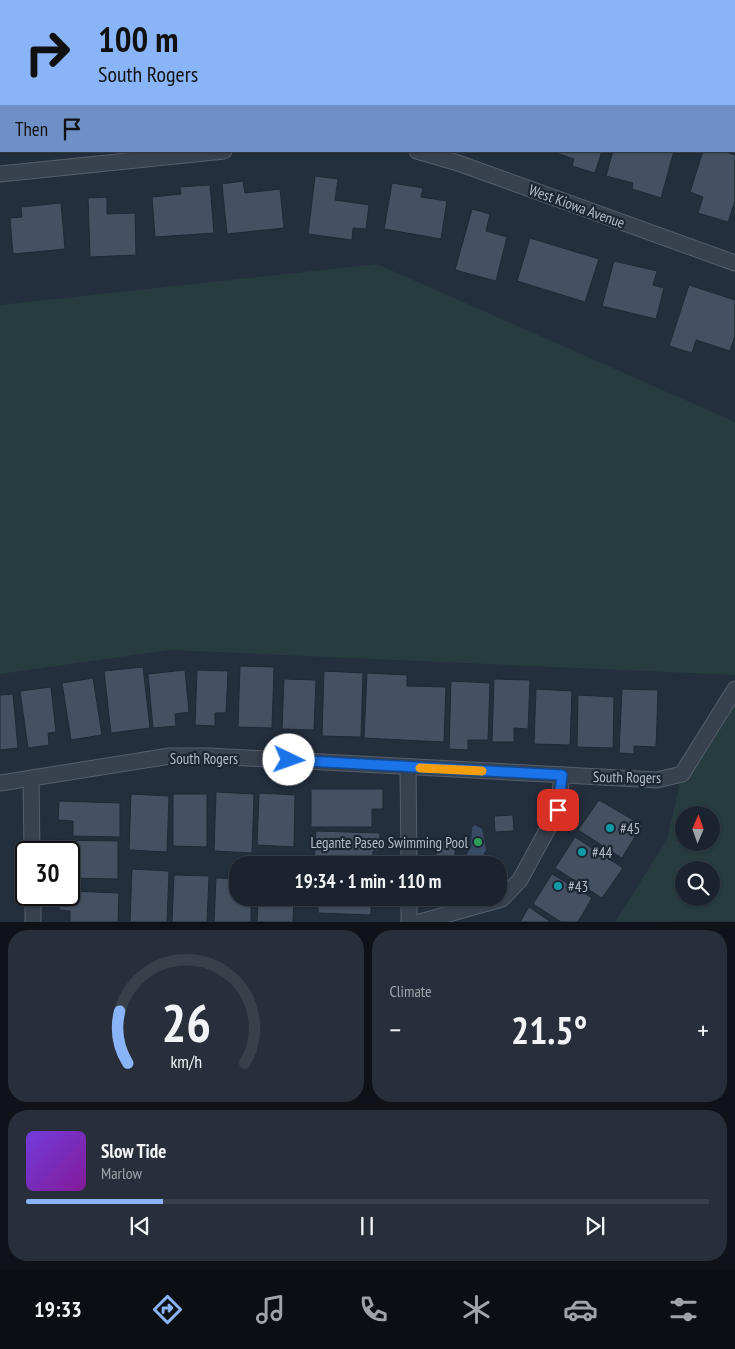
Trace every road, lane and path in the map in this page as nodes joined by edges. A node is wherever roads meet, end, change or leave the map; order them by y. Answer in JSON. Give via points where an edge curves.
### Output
{"nodes":[{"id":1,"x":214,"y":152,"type":"edge"},
{"id":2,"x":424,"y":152,"type":"edge"},
{"id":3,"x":460,"y":157,"type":"edge"},
{"id":4,"x":0,"y":174,"type":"edge"},
{"id":5,"x":735,"y":263,"type":"edge"},
{"id":6,"x":735,"y":689,"type":"edge"},
{"id":7,"x":408,"y":767,"type":"junction"},
{"id":8,"x":562,"y":775,"type":"junction"},
{"id":9,"x":31,"y":778,"type":"junction"},
{"id":10,"x":0,"y":783,"type":"edge"},
{"id":11,"x":32,"y":841,"type":"edge"},
{"id":12,"x":409,"y":856,"type":"edge"},
{"id":13,"x":33,"y":906,"type":"edge"},
{"id":14,"x":409,"y":906,"type":"edge"},
{"id":15,"x":33,"y":922,"type":"edge"},
{"id":16,"x":409,"y":922,"type":"edge"},
{"id":17,"x":420,"y":922,"type":"edge"}],
"edges":[{"from":1,"to":4,"type":"street"},
{"from":2,"to":3,"type":"street","name":"West Kiowa Avenue"},
{"from":3,"to":5,"type":"street","name":"West Kiowa Avenue"},
{"from":6,"to":8,"type":"street","name":"South Rogers","via":[[682,774],[658,780]]},
{"from":7,"to":8,"type":"street","name":"South Rogers"},
{"from":7,"to":9,"type":"street","name":"South Rogers","via":[[170,756]]},
{"from":7,"to":12,"type":"street"},
{"from":8,"to":17,"type":"street","via":[[558,810],[520,880],[502,899]]},
{"from":9,"to":10,"type":"street","name":"South Rogers"},
{"from":9,"to":11,"type":"street"},
{"from":13,"to":15,"type":"street"},
{"from":14,"to":16,"type":"street"}]}
